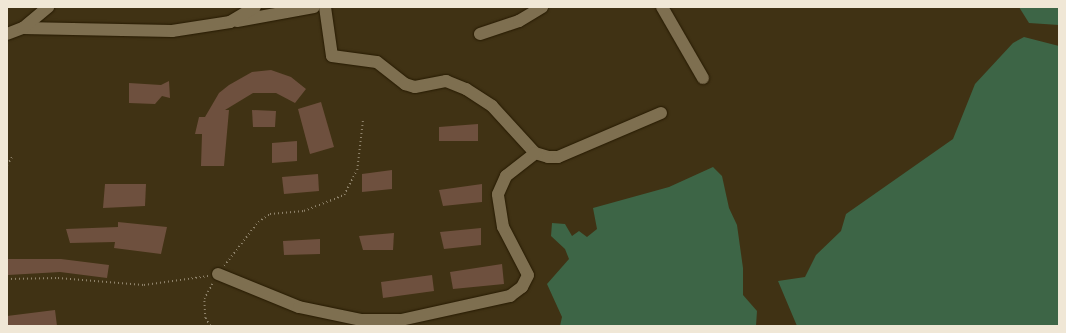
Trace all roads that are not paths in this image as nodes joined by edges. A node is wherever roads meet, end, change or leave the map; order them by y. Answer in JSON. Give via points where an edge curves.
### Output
{"nodes":[{"id":1,"x":48,"y":7,"type":"edge"},
{"id":2,"x":255,"y":7,"type":"edge"},
{"id":3,"x":325,"y":7,"type":"edge"},
{"id":4,"x":542,"y":7,"type":"edge"},
{"id":5,"x":662,"y":7,"type":"edge"},
{"id":6,"x":308,"y":8,"type":"edge"},
{"id":7,"x":230,"y":22,"type":"junction"},
{"id":8,"x":23,"y":28,"type":"junction"},
{"id":9,"x":7,"y":34,"type":"edge"},
{"id":10,"x":480,"y":34,"type":"dead end"},
{"id":11,"x":702,"y":78,"type":"dead end"},
{"id":12,"x":661,"y":113,"type":"dead end"},
{"id":13,"x":535,"y":153,"type":"junction"},
{"id":14,"x":218,"y":274,"type":"road end"}],
"edges":[{"from":1,"to":8,"type":"street"},
{"from":2,"to":7,"type":"street"},
{"from":3,"to":13,"type":"street","via":[[332,56],[377,62],[405,84],[415,87],[446,81],[466,89],[492,106]]},
{"from":4,"to":10,"type":"street","via":[[519,21]]},
{"from":5,"to":11,"type":"street"},
{"from":6,"to":7,"type":"street"},
{"from":7,"to":8,"type":"street","via":[[172,31]]},
{"from":8,"to":9,"type":"street"},
{"from":12,"to":13,"type":"street","via":[[558,157]]},
{"from":13,"to":14,"type":"street","via":[[506,176],[498,194],[503,227],[528,275],[522,287],[510,296],[401,320],[360,320],[299,307]]}]}
